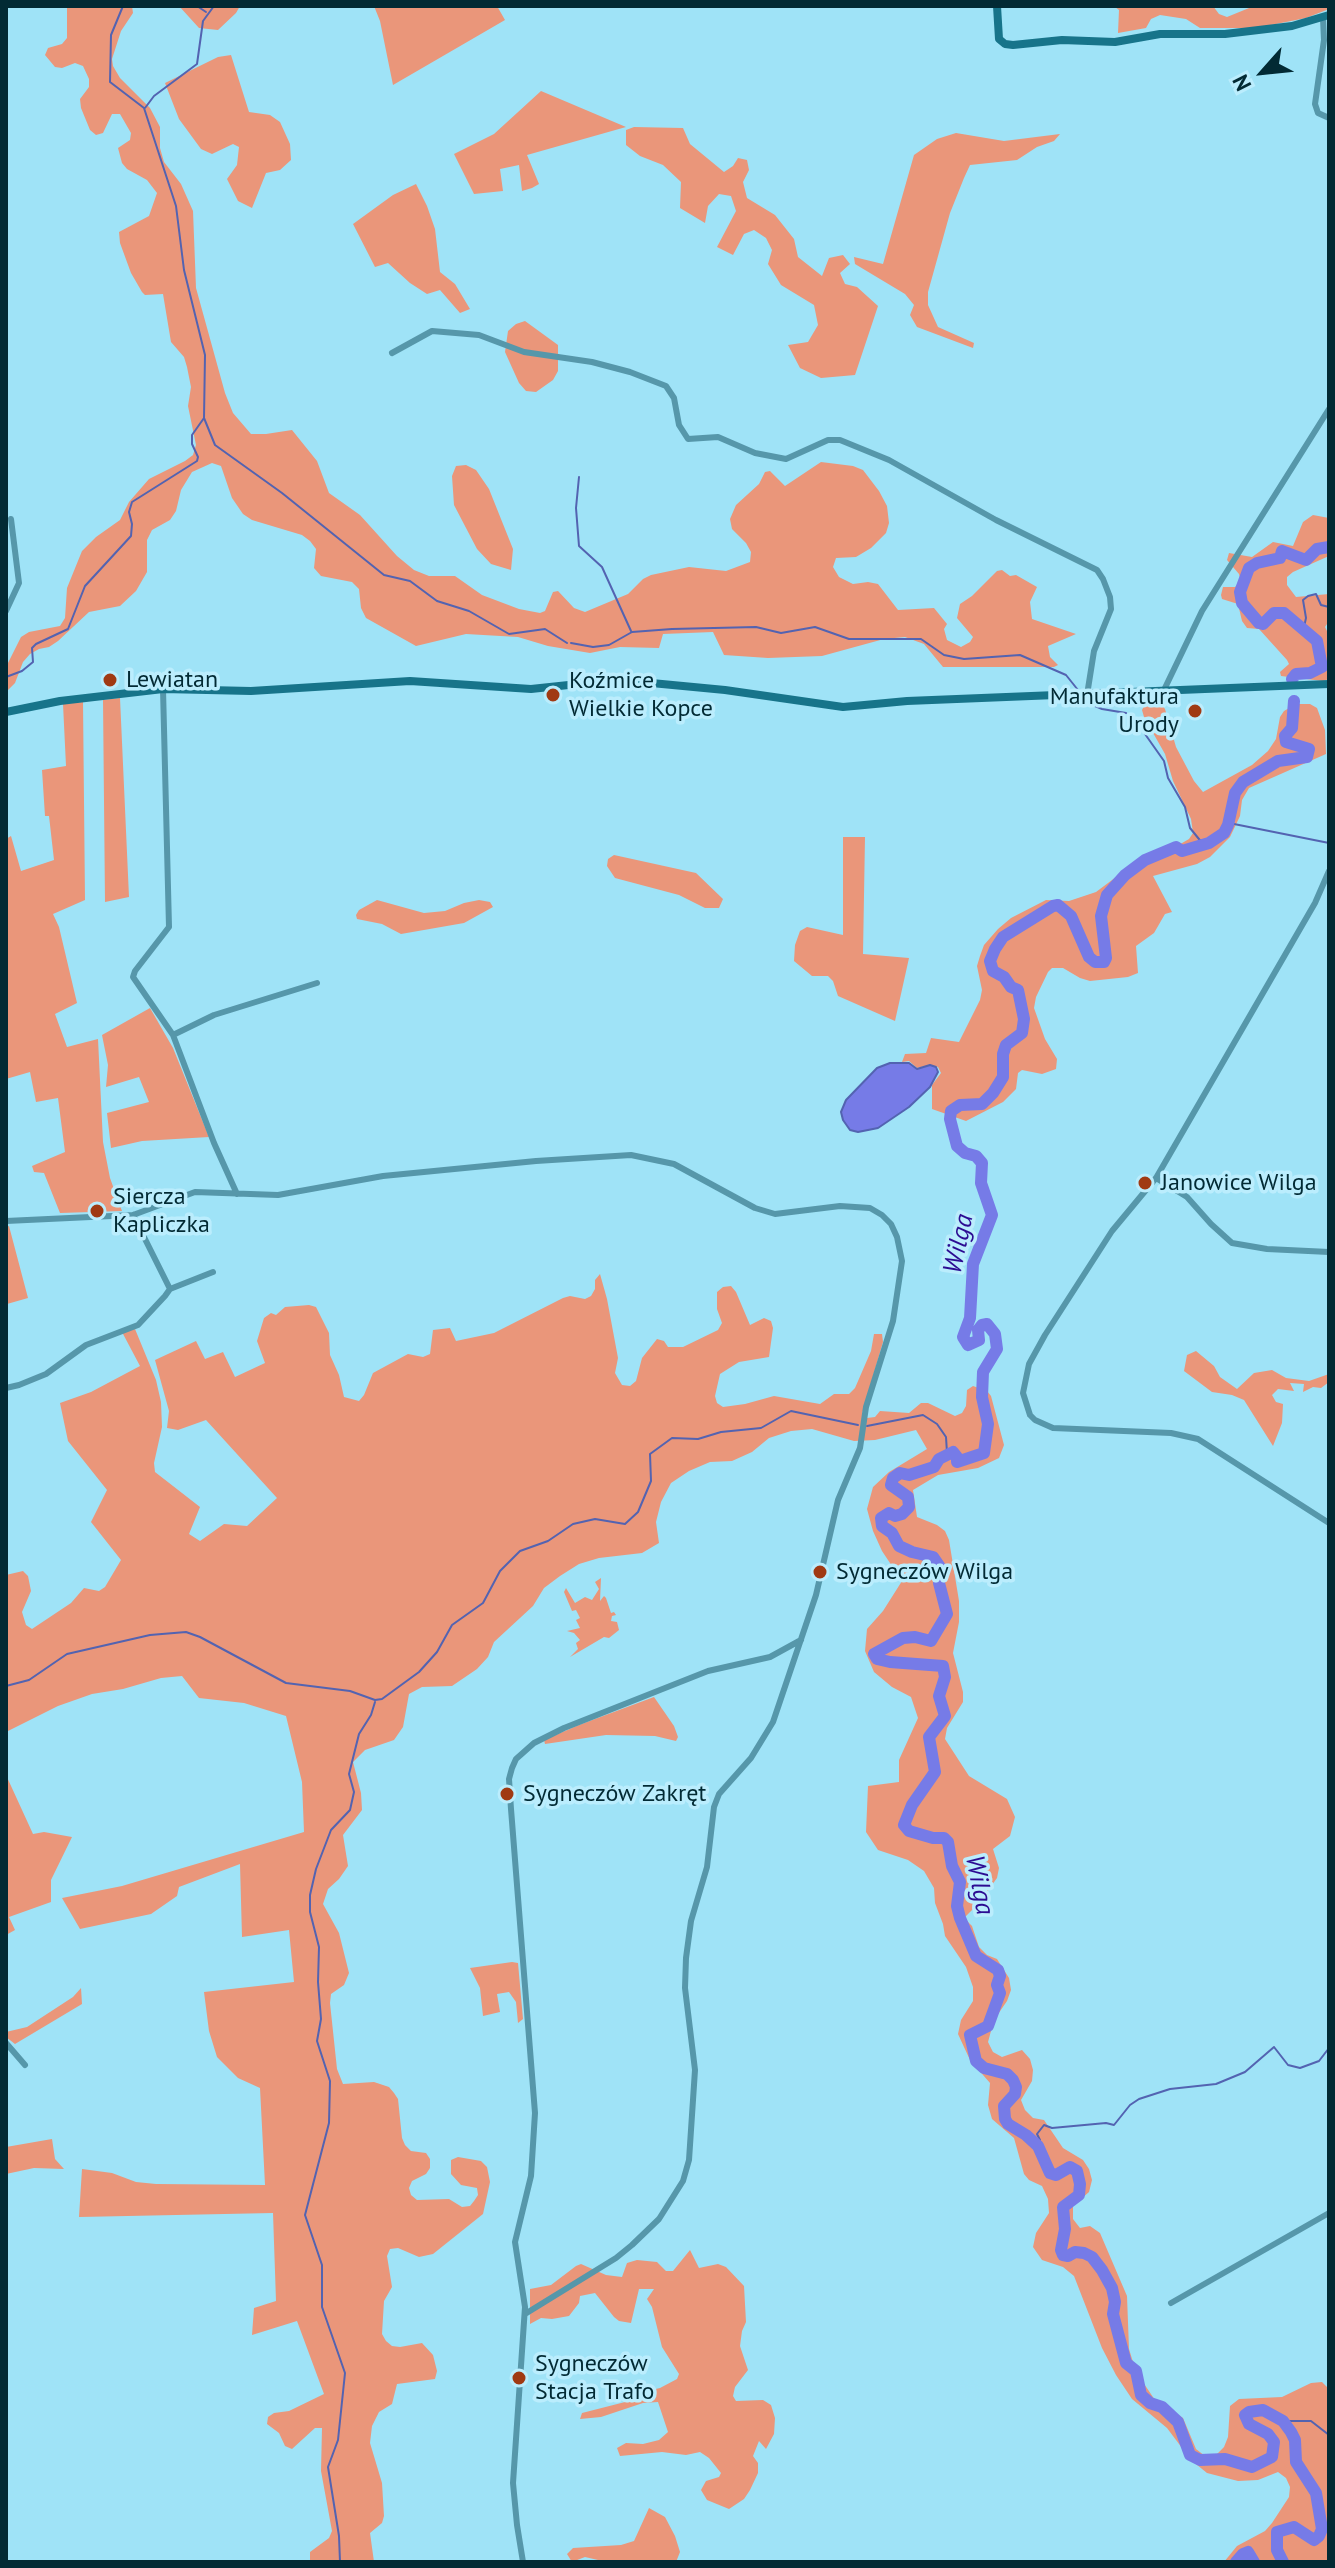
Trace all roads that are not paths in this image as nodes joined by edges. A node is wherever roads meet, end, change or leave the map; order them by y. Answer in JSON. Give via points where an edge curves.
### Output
{"nodes":[{"id":1,"x":997,"y":6,"type":"edge"},
{"id":2,"x":1326,"y":16,"type":"edge"},
{"id":3,"x":1329,"y":118,"type":"edge"},
{"id":4,"x":392,"y":353,"type":"dead end"},
{"id":5,"x":1329,"y":409,"type":"edge"},
{"id":6,"x":11,"y":519,"type":"dead end"},
{"id":7,"x":6,"y":611,"type":"edge"},
{"id":8,"x":1329,"y":684,"type":"edge"},
{"id":9,"x":163,"y":689,"type":"junction"},
{"id":10,"x":1163,"y":692,"type":"junction"},
{"id":11,"x":1087,"y":695,"type":"junction"},
{"id":12,"x":6,"y":712,"type":"edge"},
{"id":13,"x":1329,"y":871,"type":"edge"},
{"id":14,"x":317,"y":983,"type":"dead end"},
{"id":15,"x":173,"y":1035,"type":"junction"},
{"id":16,"x":1156,"y":1178,"type":"junction"},
{"id":17,"x":237,"y":1194,"type":"junction"},
{"id":18,"x":133,"y":1215,"type":"junction"},
{"id":19,"x":6,"y":1221,"type":"edge"},
{"id":20,"x":1329,"y":1252,"type":"edge"},
{"id":21,"x":213,"y":1272,"type":"dead end"},
{"id":22,"x":170,"y":1289,"type":"junction"},
{"id":23,"x":6,"y":1388,"type":"edge"},
{"id":24,"x":1329,"y":1523,"type":"edge"},
{"id":25,"x":801,"y":1640,"type":"junction"},
{"id":26,"x":6,"y":2043,"type":"edge"},
{"id":27,"x":25,"y":2065,"type":"dead end"},
{"id":28,"x":1329,"y":2213,"type":"edge"},
{"id":29,"x":1171,"y":2303,"type":"dead end"},
{"id":30,"x":525,"y":2314,"type":"junction"},
{"id":31,"x":523,"y":2562,"type":"edge"}],
"edges":[{"from":1,"to":2,"type":"street","via":[[999,39],[1013,45],[1225,34]]},
{"from":2,"to":3,"type":"street","via":[[1315,104],[1318,113]]},
{"from":4,"to":11,"type":"street","via":[[432,331],[479,335],[524,352],[592,362],[666,386],[688,439],[718,437],[786,459],[840,440],[889,460],[1097,570],[1111,609],[1094,651]]},
{"from":5,"to":10,"type":"street","via":[[1202,611]]},
{"from":6,"to":7,"type":"street","via":[[19,583]]},
{"from":8,"to":10,"type":"street"},
{"from":9,"to":11,"type":"street","via":[[251,691],[419,681],[531,689],[606,681],[843,707]]},
{"from":9,"to":12,"type":"street"},
{"from":9,"to":15,"type":"street","via":[[169,927],[133,977]]},
{"from":10,"to":11,"type":"street"},
{"from":13,"to":16,"type":"street"},
{"from":14,"to":15,"type":"street","via":[[214,1015]]},
{"from":15,"to":17,"type":"street"},
{"from":16,"to":20,"type":"street","via":[[1187,1197],[1232,1243]]},
{"from":16,"to":24,"type":"street","via":[[1112,1231],[1029,1364],[1023,1393],[1030,1415],[1053,1428],[1198,1439]]},
{"from":17,"to":18,"type":"street","via":[[195,1192]]},
{"from":17,"to":25,"type":"street","via":[[278,1195],[418,1172],[631,1155],[674,1164],[765,1212],[852,1205],[882,1215],[902,1253],[897,1300],[866,1407],[860,1448],[838,1500]]},
{"from":18,"to":19,"type":"street"},
{"from":18,"to":22,"type":"street"},
{"from":21,"to":22,"type":"street"},
{"from":22,"to":23,"type":"street","via":[[138,1325],[86,1345],[39,1377]]},
{"from":25,"to":30,"type":"street","via":[[773,1722],[714,1807],[707,1867],[686,1958],[695,2070],[683,2181],[659,2219],[632,2245]]},
{"from":25,"to":30,"type":"street","via":[[770,1657],[708,1671],[564,1728],[534,1743],[512,1768],[535,2113],[531,2176],[515,2242]]},
{"from":26,"to":27,"type":"street"},
{"from":28,"to":29,"type":"street"},
{"from":30,"to":31,"type":"street","via":[[513,2483]]}]}
